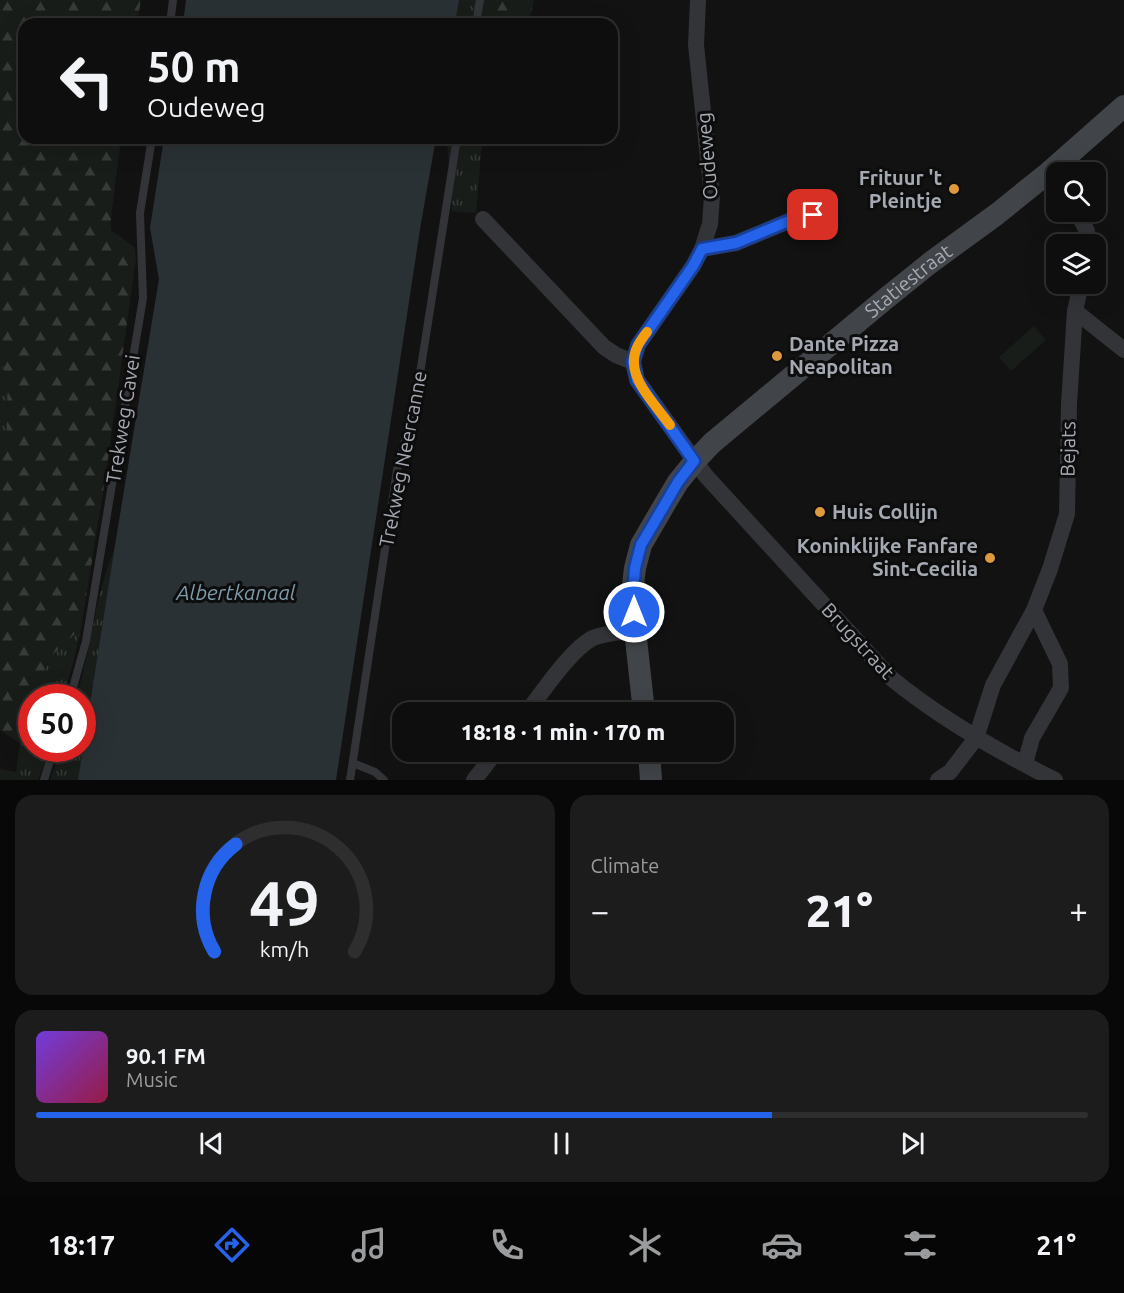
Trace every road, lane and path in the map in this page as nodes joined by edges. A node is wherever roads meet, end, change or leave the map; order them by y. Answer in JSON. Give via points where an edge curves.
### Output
{"nodes":[{"id":1,"x":173,"y":0,"type":"edge"},
{"id":2,"x":480,"y":0,"type":"edge"},
{"id":3,"x":698,"y":0,"type":"edge"},
{"id":4,"x":171,"y":18,"type":"edge"},
{"id":5,"x":477,"y":18,"type":"edge"},
{"id":6,"x":1123,"y":108,"type":"edge"},
{"id":7,"x":151,"y":144,"type":"edge"},
{"id":8,"x":456,"y":144,"type":"edge"},
{"id":9,"x":1068,"y":162,"type":"edge"},
{"id":10,"x":1046,"y":182,"type":"edge"},
{"id":11,"x":813,"y":215,"type":"dead end"},
{"id":12,"x":483,"y":219,"type":"dead end"},
{"id":13,"x":702,"y":249,"type":"junction"},
{"id":14,"x":1079,"y":294,"type":"edge"},
{"id":15,"x":1075,"y":311,"type":"junction"},
{"id":16,"x":1124,"y":350,"type":"edge"},
{"id":17,"x":633,"y":362,"type":"junction"},
{"id":18,"x":694,"y":461,"type":"junction"},
{"id":19,"x":1034,"y":610,"type":"junction"},
{"id":20,"x":635,"y":630,"type":"junction"},
{"id":21,"x":74,"y":684,"type":"edge"},
{"id":22,"x":535,"y":702,"type":"edge"},
{"id":23,"x":643,"y":702,"type":"edge"},
{"id":24,"x":976,"y":738,"type":"junction"},
{"id":25,"x":50,"y":762,"type":"edge"},
{"id":26,"x":488,"y":762,"type":"edge"},
{"id":27,"x":650,"y":762,"type":"edge"},
{"id":28,"x":352,"y":763,"type":"junction"},
{"id":29,"x":1025,"y":765,"type":"junction"},
{"id":30,"x":44,"y":780,"type":"edge"},
{"id":31,"x":350,"y":780,"type":"edge"},
{"id":32,"x":384,"y":780,"type":"edge"},
{"id":33,"x":474,"y":780,"type":"edge"},
{"id":34,"x":651,"y":780,"type":"edge"},
{"id":35,"x":938,"y":780,"type":"edge"},
{"id":36,"x":1055,"y":780,"type":"edge"}],
"edges":[{"from":1,"to":4,"type":"lane"},
{"from":2,"to":5,"type":"lane"},
{"from":3,"to":13,"type":"street","name":"Oudeweg","via":[[696,45],[712,196],[710,224]]},
{"from":6,"to":9,"type":"main road","name":"Statiestraat"},
{"from":7,"to":21,"type":"lane","name":"Trekweg Cavei","via":[[140,213],[143,298],[86,641]]},
{"from":8,"to":28,"type":"lane","name":"Trekweg Neercanne","via":[[416,399],[397,470]]},
{"from":10,"to":18,"type":"main road","name":"Statiestraat","via":[[930,263]]},
{"from":11,"to":13,"type":"street","via":[[736,243]]},
{"from":12,"to":17,"type":"street","via":[[604,347]]},
{"from":13,"to":17,"type":"street","name":"Oudeweg","via":[[638,345]]},
{"from":14,"to":15,"type":"street","name":"Bejats"},
{"from":15,"to":16,"type":"street"},
{"from":15,"to":19,"type":"street","name":"Bejats","via":[[1067,514]]},
{"from":17,"to":18,"type":"street","via":[[637,380]]},
{"from":18,"to":20,"type":"main road","name":"Statiestraat","via":[[641,545],[633,594]]},
{"from":18,"to":24,"type":"street","name":"Brugstraat","via":[[891,678]]},
{"from":19,"to":24,"type":"street","name":"Bejats","via":[[993,685]]},
{"from":19,"to":29,"type":"street","via":[[1060,664],[1061,688],[1032,738]]},
{"from":20,"to":22,"type":"street","via":[[593,638],[576,650]]},
{"from":20,"to":23,"type":"main road","name":"Statiestraat"},
{"from":24,"to":29,"type":"street","name":"Brugstraat"},
{"from":24,"to":35,"type":"street","name":"Bejats","via":[[950,772]]},
{"from":25,"to":30,"type":"lane"},
{"from":26,"to":33,"type":"street"},
{"from":27,"to":34,"type":"main road"},
{"from":28,"to":31,"type":"lane","name":"Trekweg Neercanne"},
{"from":28,"to":32,"type":"lane"},
{"from":29,"to":36,"type":"street","name":"Brugstraat"}]}
